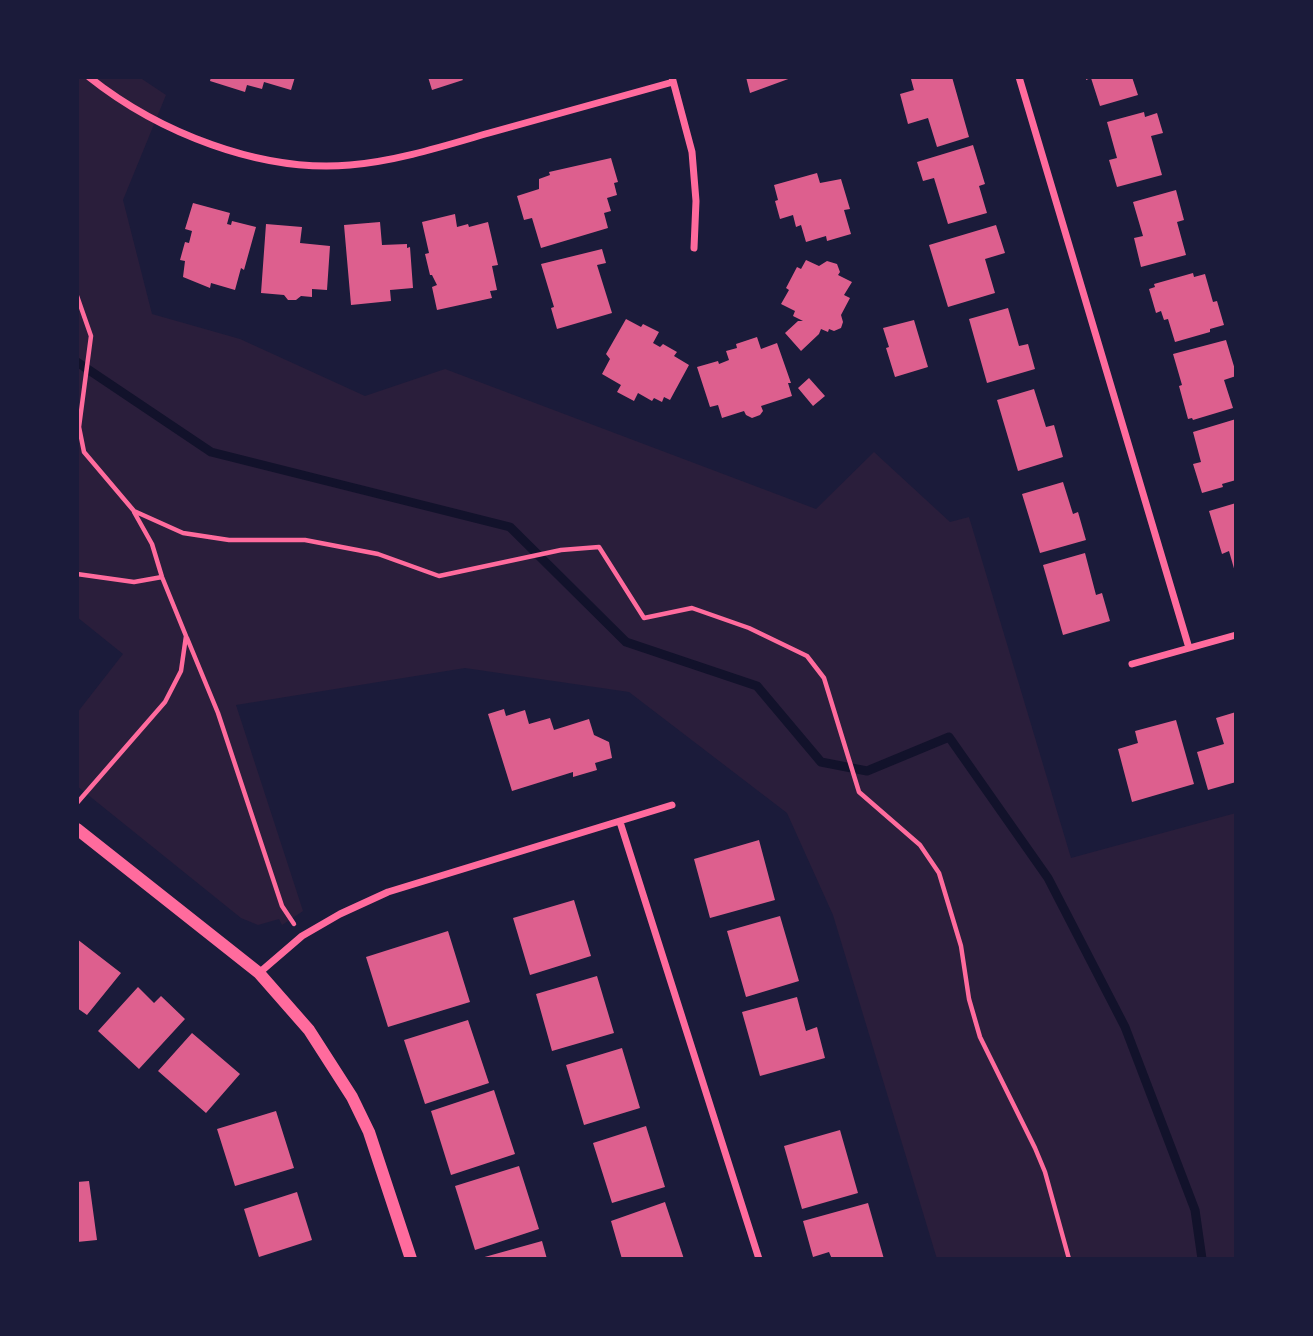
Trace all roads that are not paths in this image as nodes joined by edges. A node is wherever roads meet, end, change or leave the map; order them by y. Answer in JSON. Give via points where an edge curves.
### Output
{"nodes":[{"id":1,"x":89,"y":77,"type":"edge"},
{"id":2,"x":1019,"y":77,"type":"edge"},
{"id":3,"x":672,"y":79,"type":"edge"},
{"id":4,"x":694,"y":248,"type":"dead end"},
{"id":5,"x":1236,"y":635,"type":"edge"},
{"id":6,"x":1189,"y":648,"type":"junction"},
{"id":7,"x":1132,"y":664,"type":"dead end"},
{"id":8,"x":672,"y":805,"type":"dead end"},
{"id":9,"x":620,"y":821,"type":"junction"},
{"id":10,"x":77,"y":830,"type":"edge"},
{"id":11,"x":259,"y":973,"type":"junction"},
{"id":12,"x":411,"y":1259,"type":"edge"},
{"id":13,"x":759,"y":1259,"type":"edge"}],
"edges":[{"from":1,"to":3,"type":"street","via":[[149,118],[217,147],[282,163],[349,165],[416,154]]},
{"from":2,"to":6,"type":"street"},
{"from":3,"to":4,"type":"street","via":[[692,152]]},
{"from":5,"to":6,"type":"street"},
{"from":6,"to":7,"type":"street"},
{"from":8,"to":9,"type":"street"},
{"from":9,"to":11,"type":"street","via":[[388,891],[302,936]]},
{"from":9,"to":13,"type":"street"},
{"from":10,"to":11,"type":"street"},
{"from":11,"to":12,"type":"street","via":[[309,1030],[352,1097],[378,1156]]}]}
